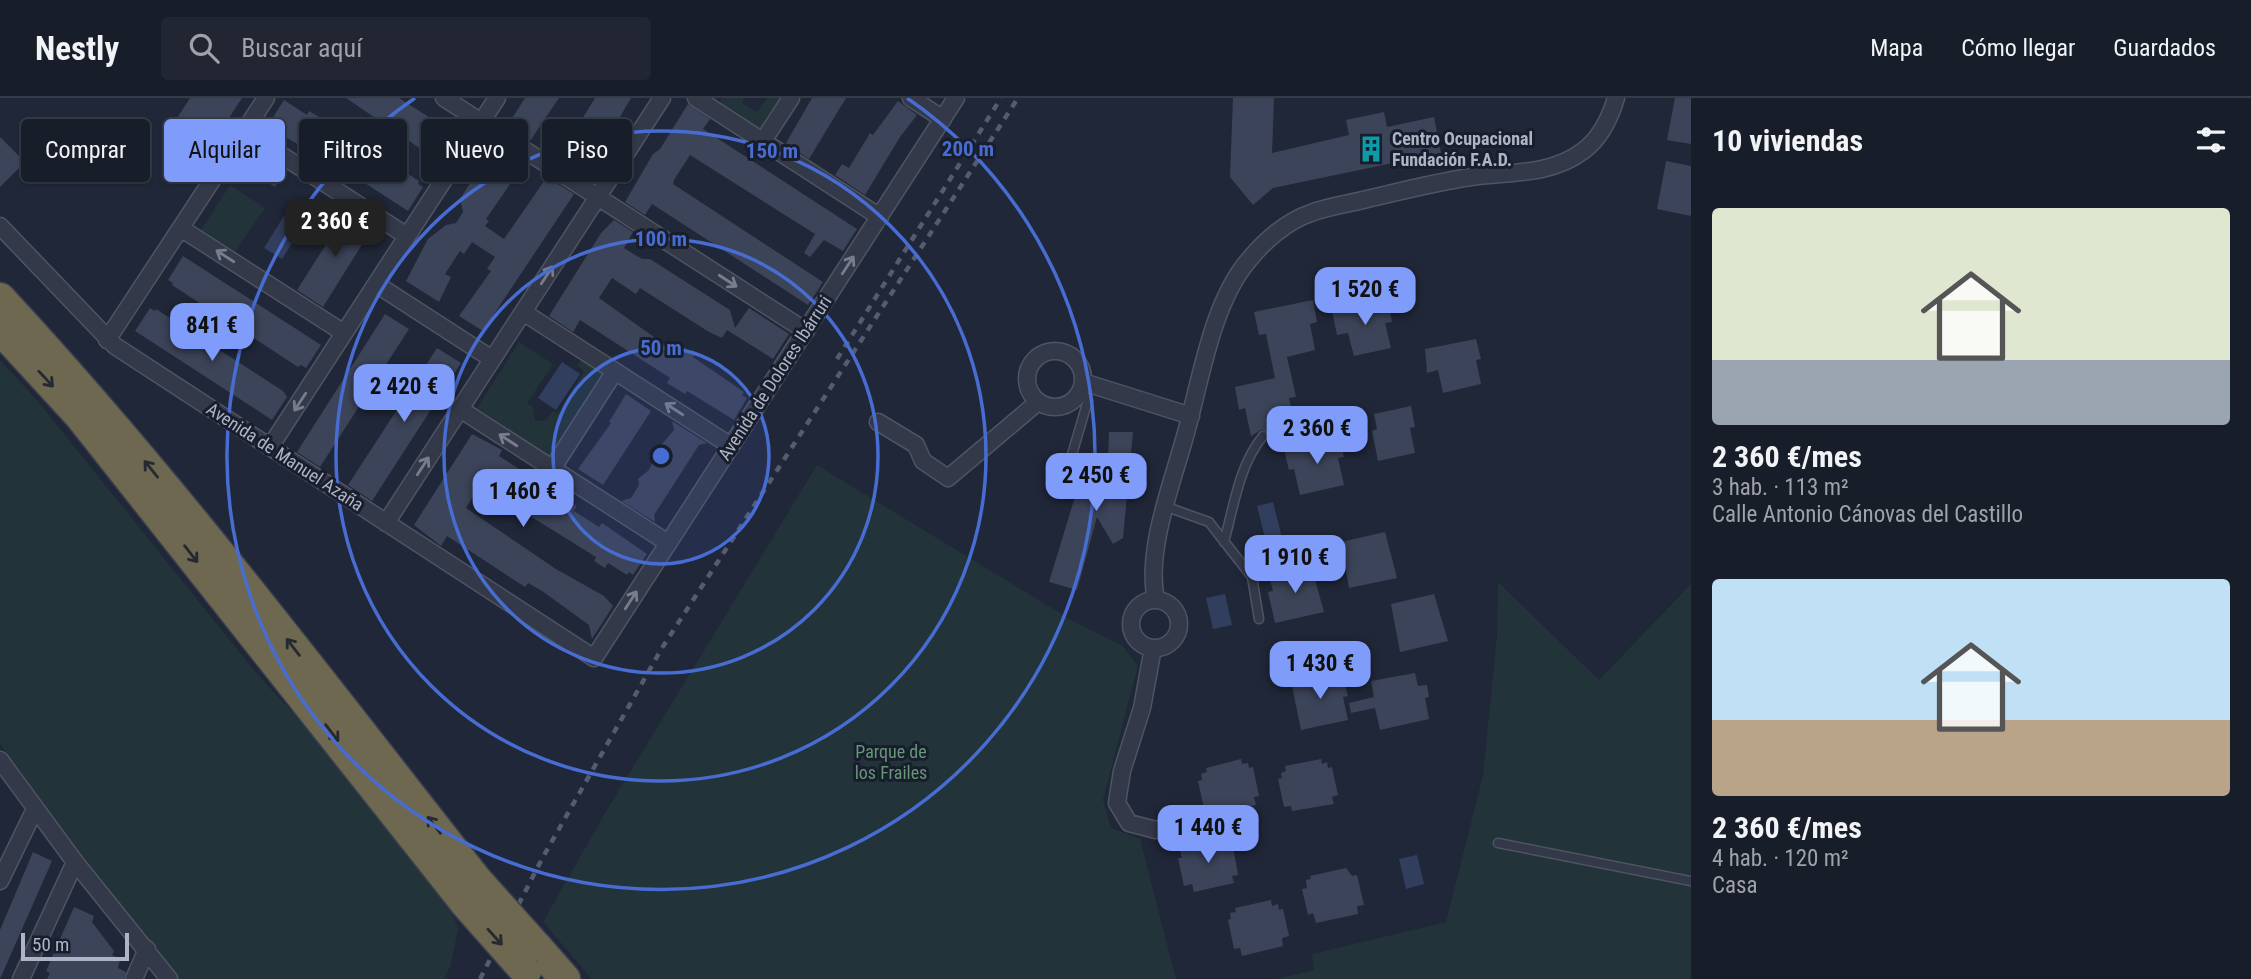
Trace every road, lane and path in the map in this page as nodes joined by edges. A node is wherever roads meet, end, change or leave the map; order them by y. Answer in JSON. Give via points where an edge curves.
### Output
{"nodes":[{"id":1,"x":266,"y":98,"type":"edge"},
{"id":2,"x":444,"y":98,"type":"edge"},
{"id":3,"x":497,"y":98,"type":"edge"},
{"id":4,"x":662,"y":98,"type":"edge"},
{"id":5,"x":696,"y":98,"type":"edge"},
{"id":6,"x":791,"y":98,"type":"edge"},
{"id":7,"x":911,"y":98,"type":"edge"},
{"id":8,"x":956,"y":98,"type":"edge"},
{"id":9,"x":1616,"y":98,"type":"edge"},
{"id":10,"x":252,"y":119,"type":"edge"},
{"id":11,"x":476,"y":119,"type":"edge"},
{"id":12,"x":483,"y":119,"type":"edge"},
{"id":13,"x":943,"y":119,"type":"junction"},
{"id":14,"x":763,"y":141,"type":"junction"},
{"id":15,"x":528,"y":152,"type":"edge"},
{"id":16,"x":285,"y":157,"type":"edge"},
{"id":17,"x":212,"y":182,"type":"edge"},
{"id":18,"x":442,"y":182,"type":"edge"},
{"id":19,"x":598,"y":197,"type":"junction"},
{"id":20,"x":880,"y":216,"type":"junction"},
{"id":21,"x":0,"y":226,"type":"edge"},
{"id":22,"x":182,"y":229,"type":"junction"},
{"id":23,"x":407,"y":236,"type":"junction"},
{"id":24,"x":376,"y":284,"type":"junction"},
{"id":25,"x":0,"y":298,"type":"edge"},
{"id":26,"x":523,"y":312,"type":"junction"},
{"id":27,"x":0,"y":329,"type":"edge"},
{"id":28,"x":806,"y":331,"type":"junction"},
{"id":29,"x":344,"y":333,"type":"junction"},
{"id":30,"x":107,"y":340,"type":"junction"},
{"id":31,"x":492,"y":359,"type":"junction"},
{"id":32,"x":615,"y":371,"type":"junction"},
{"id":33,"x":1082,"y":386,"type":"junction"},
{"id":34,"x":1038,"y":402,"type":"junction"},
{"id":35,"x":460,"y":409,"type":"junction"},
{"id":36,"x":1191,"y":416,"type":"junction"},
{"id":37,"x":878,"y":422,"type":"dead end"},
{"id":38,"x":1263,"y":436,"type":"dead end"},
{"id":39,"x":731,"y":446,"type":"junction"},
{"id":40,"x":271,"y":447,"type":"junction"},
{"id":41,"x":552,"y":469,"type":"junction"},
{"id":42,"x":1063,"y":485,"type":"dead end"},
{"id":43,"x":1167,"y":507,"type":"junction"},
{"id":44,"x":386,"y":523,"type":"junction"},
{"id":45,"x":1224,"y":542,"type":"junction"},
{"id":46,"x":668,"y":543,"type":"junction"},
{"id":47,"x":1156,"y":600,"type":"junction"},
{"id":48,"x":1259,"y":619,"type":"dead end"},
{"id":49,"x":1153,"y":648,"type":"junction"},
{"id":50,"x":594,"y":658,"type":"joint"},
{"id":51,"x":0,"y":760,"type":"edge"},
{"id":52,"x":35,"y":808,"type":"junction"},
{"id":53,"x":1216,"y":820,"type":"dead end"},
{"id":54,"x":1498,"y":844,"type":"dead end"},
{"id":55,"x":75,"y":862,"type":"junction"},
{"id":56,"x":0,"y":881,"type":"edge"},
{"id":57,"x":1691,"y":881,"type":"edge"},
{"id":58,"x":470,"y":891,"type":"junction"},
{"id":59,"x":147,"y":949,"type":"junction"},
{"id":60,"x":532,"y":966,"type":"edge"},
{"id":61,"x":21,"y":979,"type":"edge"},
{"id":62,"x":134,"y":979,"type":"edge"},
{"id":63,"x":169,"y":979,"type":"edge"},
{"id":64,"x":565,"y":979,"type":"edge"}],
"edges":[{"from":1,"to":10,"type":"street"},
{"from":2,"to":11,"type":"street"},
{"from":3,"to":12,"type":"street"},
{"from":4,"to":19,"type":"street"},
{"from":5,"to":14,"type":"street"},
{"from":6,"to":14,"type":"street"},
{"from":7,"to":13,"type":"street"},
{"from":8,"to":13,"type":"street","name":"Avenida de Dolores Ibárruri"},
{"from":9,"to":36,"type":"street","via":[[1598,136],[1562,163],[1422,186],[1309,213],[1274,234],[1233,283]]},
{"from":13,"to":20,"type":"street","name":"Avenida de Dolores Ibárruri"},
{"from":14,"to":20,"type":"street"},
{"from":15,"to":19,"type":"street"},
{"from":16,"to":23,"type":"street"},
{"from":17,"to":22,"type":"street"},
{"from":18,"to":23,"type":"street"},
{"from":26,"to":19,"type":"street","one_way":true},
{"from":19,"to":28,"type":"street","one_way":true},
{"from":28,"to":20,"type":"street","name":"Avenida de Dolores Ibárruri","one_way":true},
{"from":21,"to":30,"type":"street","name":"Avenida de Manuel Azaña"},
{"from":29,"to":22,"type":"street","one_way":true},
{"from":22,"to":30,"type":"street"},
{"from":23,"to":24,"type":"street"},
{"from":24,"to":29,"type":"street"},
{"from":24,"to":31,"type":"street"},
{"from":58,"to":25,"type":"highway","one_way":true,"via":[[165,486],[95,400]]},
{"from":26,"to":31,"type":"street"},
{"from":26,"to":32,"type":"street"},
{"from":27,"to":58,"type":"highway","one_way":true,"via":[[105,447]]},
{"from":28,"to":39,"type":"street","name":"Avenida de Dolores Ibárruri"},
{"from":29,"to":40,"type":"street","one_way":true},
{"from":30,"to":40,"type":"street","name":"Avenida de Manuel Azaña"},
{"from":31,"to":35,"type":"street"},
{"from":39,"to":32,"type":"street","one_way":true},
{"from":32,"to":41,"type":"street"},
{"from":33,"to":34,"type":"street","via":[[1067,405]]},
{"from":33,"to":34,"type":"street","via":[[1083,372],[1070,355],[1061,351],[1041,354],[1027,372],[1030,393]]},
{"from":33,"to":36,"type":"street"},
{"from":33,"to":42,"type":"lane","via":[[1088,400]]},
{"from":34,"to":37,"type":"street","via":[[948,478],[923,461],[916,445]]},
{"from":41,"to":35,"type":"street","one_way":true},
{"from":44,"to":35,"type":"street","one_way":true},
{"from":36,"to":43,"type":"street"},
{"from":38,"to":45,"type":"lane","via":[[1241,478]]},
{"from":39,"to":46,"type":"street","name":"Avenida de Dolores Ibárruri"},
{"from":40,"to":44,"type":"street","name":"Avenida de Manuel Azaña"},
{"from":41,"to":46,"type":"street"},
{"from":43,"to":45,"type":"lane","via":[[1209,522]]},
{"from":43,"to":47,"type":"street","via":[[1157,544]]},
{"from":44,"to":50,"type":"street","name":"Avenida de Manuel Azaña"},
{"from":45,"to":48,"type":"lane","via":[[1252,577]]},
{"from":50,"to":46,"type":"street","name":"Avenida de Dolores Ibárruri","one_way":true},
{"from":47,"to":49,"type":"street","via":[[1140,605],[1131,618],[1138,642]]},
{"from":47,"to":49,"type":"street","via":[[1176,612],[1178,629],[1170,643]]},
{"from":49,"to":53,"type":"street","via":[[1117,803],[1129,823],[1156,830]]},
{"from":51,"to":52,"type":"street"},
{"from":52,"to":55,"type":"street"},
{"from":52,"to":56,"type":"street"},
{"from":54,"to":57,"type":"lane"},
{"from":55,"to":59,"type":"street"},
{"from":55,"to":61,"type":"street"},
{"from":58,"to":60,"type":"highway","bridge":true},
{"from":59,"to":62,"type":"street"},
{"from":59,"to":63,"type":"street"},
{"from":60,"to":64,"type":"highway"}]}
